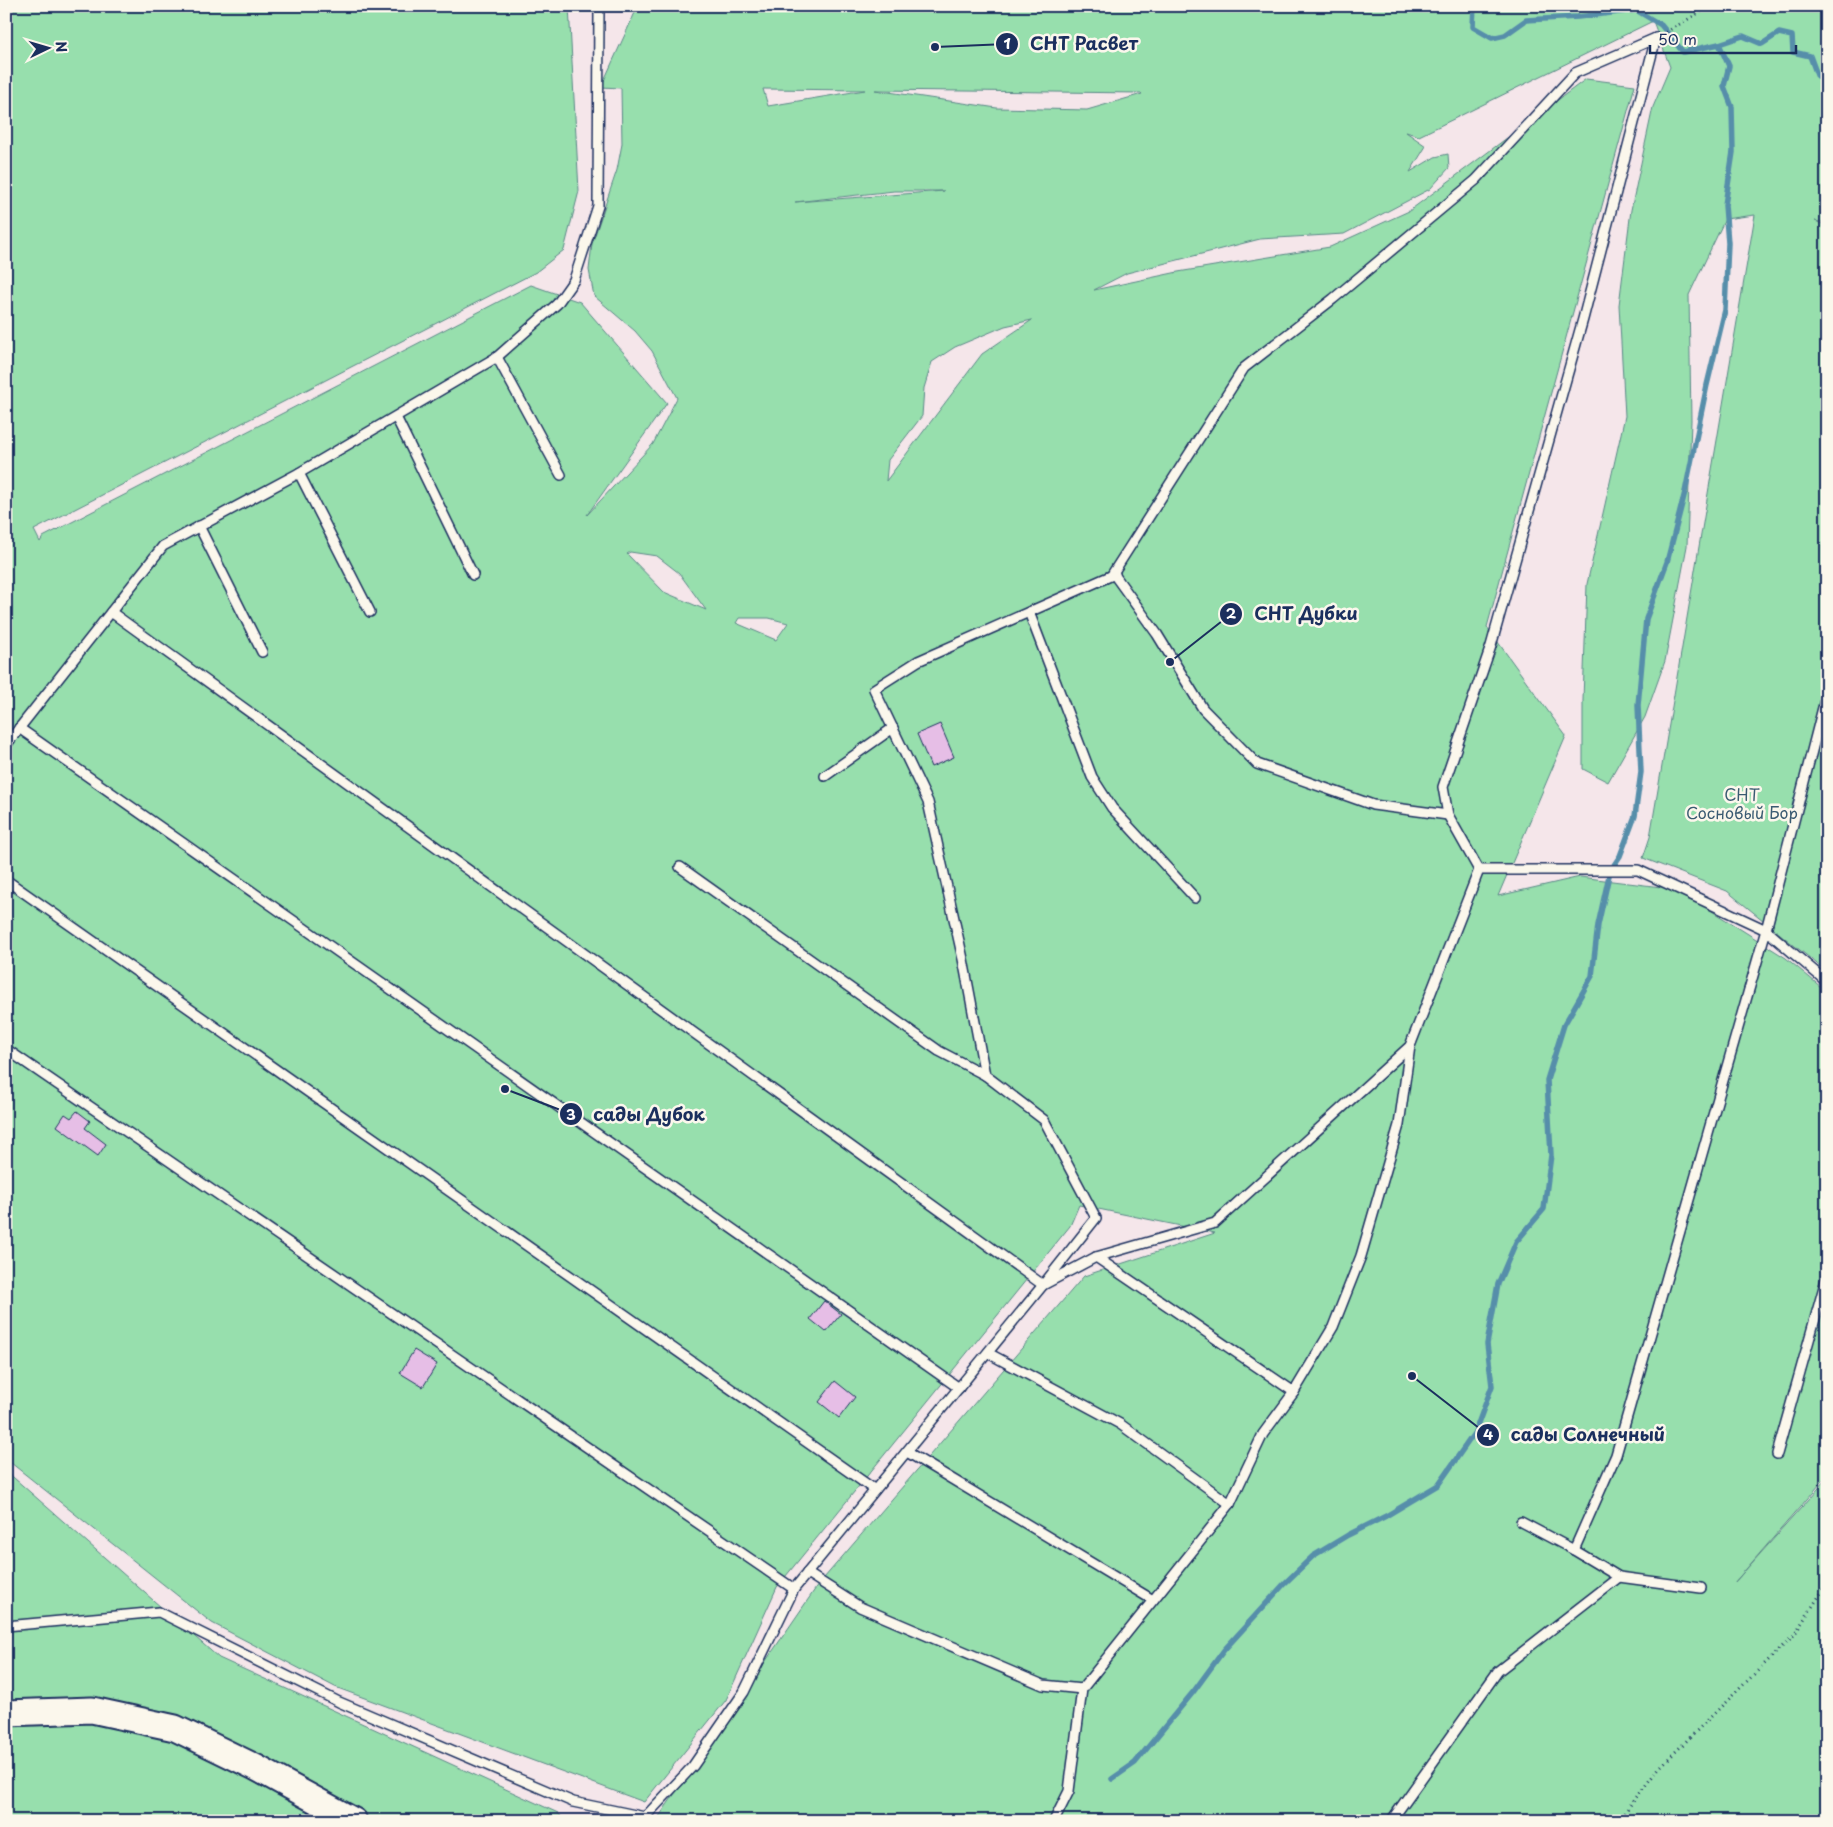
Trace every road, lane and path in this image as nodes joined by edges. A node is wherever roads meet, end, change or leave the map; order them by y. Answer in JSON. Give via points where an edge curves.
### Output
{"nodes":[{"id":1,"x":600,"y":6,"type":"edge"},
{"id":2,"x":1711,"y":6,"type":"edge"},
{"id":3,"x":1656,"y":38,"type":"junction"},
{"id":4,"x":497,"y":356,"type":"junction"},
{"id":5,"x":396,"y":417,"type":"junction"},
{"id":6,"x":299,"y":473,"type":"junction"},
{"id":7,"x":561,"y":475,"type":"dead end"},
{"id":8,"x":199,"y":526,"type":"junction"},
{"id":9,"x":1115,"y":574,"type":"junction"},
{"id":10,"x":473,"y":575,"type":"dead end"},
{"id":11,"x":110,"y":612,"type":"junction"},
{"id":12,"x":370,"y":612,"type":"dead end"},
{"id":13,"x":1029,"y":612,"type":"junction"},
{"id":14,"x":262,"y":652,"type":"dead end"},
{"id":15,"x":1827,"y":692,"type":"edge"},
{"id":16,"x":20,"y":728,"type":"junction"},
{"id":17,"x":893,"y":728,"type":"junction"},
{"id":18,"x":6,"y":745,"type":"edge"},
{"id":19,"x":825,"y":776,"type":"dead end"},
{"id":20,"x":1448,"y":815,"type":"junction"},
{"id":21,"x":680,"y":867,"type":"dead end"},
{"id":22,"x":1479,"y":870,"type":"junction"},
{"id":23,"x":6,"y":880,"type":"edge"},
{"id":24,"x":1195,"y":898,"type":"dead end"},
{"id":25,"x":1766,"y":930,"type":"junction"},
{"id":26,"x":1827,"y":982,"type":"edge"},
{"id":27,"x":1410,"y":1046,"type":"junction"},
{"id":28,"x":6,"y":1049,"type":"edge"},
{"id":29,"x":985,"y":1075,"type":"junction"},
{"id":30,"x":1096,"y":1257,"type":"junction"},
{"id":31,"x":1827,"y":1276,"type":"edge"},
{"id":32,"x":1043,"y":1285,"type":"junction"},
{"id":33,"x":988,"y":1353,"type":"junction"},
{"id":34,"x":959,"y":1388,"type":"junction"},
{"id":35,"x":1294,"y":1392,"type":"junction"},
{"id":36,"x":907,"y":1452,"type":"junction"},
{"id":37,"x":1777,"y":1454,"type":"dead end"},
{"id":38,"x":875,"y":1490,"type":"junction"},
{"id":39,"x":1230,"y":1504,"type":"junction"},
{"id":40,"x":1521,"y":1522,"type":"dead end"},
{"id":41,"x":1574,"y":1550,"type":"junction"},
{"id":42,"x":807,"y":1573,"type":"junction"},
{"id":43,"x":1619,"y":1577,"type":"junction"},
{"id":44,"x":1827,"y":1584,"type":"edge"},
{"id":45,"x":1701,"y":1588,"type":"dead end"},
{"id":46,"x":794,"y":1589,"type":"junction"},
{"id":47,"x":1153,"y":1600,"type":"junction"},
{"id":48,"x":6,"y":1626,"type":"edge"},
{"id":49,"x":1082,"y":1689,"type":"junction"},
{"id":50,"x":6,"y":1714,"type":"edge"},
{"id":51,"x":645,"y":1819,"type":"edge"},
{"id":52,"x":354,"y":1821,"type":"edge"},
{"id":53,"x":1054,"y":1821,"type":"edge"},
{"id":54,"x":1391,"y":1821,"type":"edge"},
{"id":55,"x":1618,"y":1821,"type":"edge"}],
"edges":[{"from":1,"to":4,"type":"lane","via":[[598,206],[574,280],[557,304]]},
{"from":2,"to":3,"type":"path"},
{"from":3,"to":9,"type":"lane","via":[[1575,73],[1476,180],[1244,368],[1112,573]]},
{"from":3,"to":20,"type":"lane","via":[[1583,319],[1491,646],[1443,787]]},
{"from":4,"to":5,"type":"lane"},
{"from":4,"to":7,"type":"lane"},
{"from":5,"to":6,"type":"lane"},
{"from":5,"to":10,"type":"lane"},
{"from":6,"to":8,"type":"lane"},
{"from":6,"to":12,"type":"lane"},
{"from":8,"to":11,"type":"lane","via":[[163,546]]},
{"from":8,"to":14,"type":"lane"},
{"from":9,"to":13,"type":"lane"},
{"from":9,"to":20,"type":"lane","via":[[1203,709],[1257,764],[1373,805]]},
{"from":11,"to":16,"type":"lane"},
{"from":11,"to":32,"type":"lane"},
{"from":13,"to":17,"type":"lane","via":[[918,661],[874,689]]},
{"from":13,"to":24,"type":"lane","via":[[1092,777],[1112,808]]},
{"from":15,"to":25,"type":"lane"},
{"from":16,"to":18,"type":"lane"},
{"from":16,"to":34,"type":"lane"},
{"from":17,"to":19,"type":"lane"},
{"from":17,"to":29,"type":"lane","via":[[928,802]]},
{"from":20,"to":22,"type":"lane"},
{"from":21,"to":29,"type":"lane","via":[[939,1051]]},
{"from":22,"to":25,"type":"lane","via":[[1638,870]]},
{"from":22,"to":27,"type":"lane"},
{"from":23,"to":38,"type":"lane"},
{"from":25,"to":26,"type":"lane"},
{"from":25,"to":41,"type":"lane","via":[[1616,1455]]},
{"from":27,"to":30,"type":"lane","via":[[1215,1223]]},
{"from":27,"to":35,"type":"lane","via":[[1398,1126],[1361,1256],[1333,1326]]},
{"from":28,"to":46,"type":"lane"},
{"from":29,"to":32,"type":"lane","via":[[1044,1120],[1096,1218]]},
{"from":30,"to":32,"type":"lane"},
{"from":30,"to":35,"type":"lane"},
{"from":31,"to":37,"type":"lane"},
{"from":32,"to":33,"type":"lane"},
{"from":33,"to":34,"type":"lane"},
{"from":33,"to":39,"type":"lane","via":[[1120,1424]]},
{"from":34,"to":36,"type":"lane"},
{"from":35,"to":39,"type":"lane","via":[[1263,1434]]},
{"from":36,"to":38,"type":"lane"},
{"from":36,"to":47,"type":"lane"},
{"from":38,"to":42,"type":"lane"},
{"from":39,"to":47,"type":"lane"},
{"from":40,"to":41,"type":"lane"},
{"from":41,"to":43,"type":"lane"},
{"from":42,"to":46,"type":"lane"},
{"from":42,"to":49,"type":"lane","via":[[860,1607],[1043,1685]]},
{"from":43,"to":45,"type":"lane"},
{"from":43,"to":54,"type":"lane","via":[[1498,1671]]},
{"from":44,"to":55,"type":"path","via":[[1794,1635],[1660,1768]]},
{"from":46,"to":51,"type":"lane","via":[[744,1692],[693,1766]]},
{"from":47,"to":49,"type":"lane"},
{"from":48,"to":51,"type":"lane","via":[[159,1612],[339,1702],[573,1802]]},
{"from":49,"to":53,"type":"lane","via":[[1070,1791]]},
{"from":50,"to":52,"type":"street","via":[[92,1710],[175,1728]]}]}
